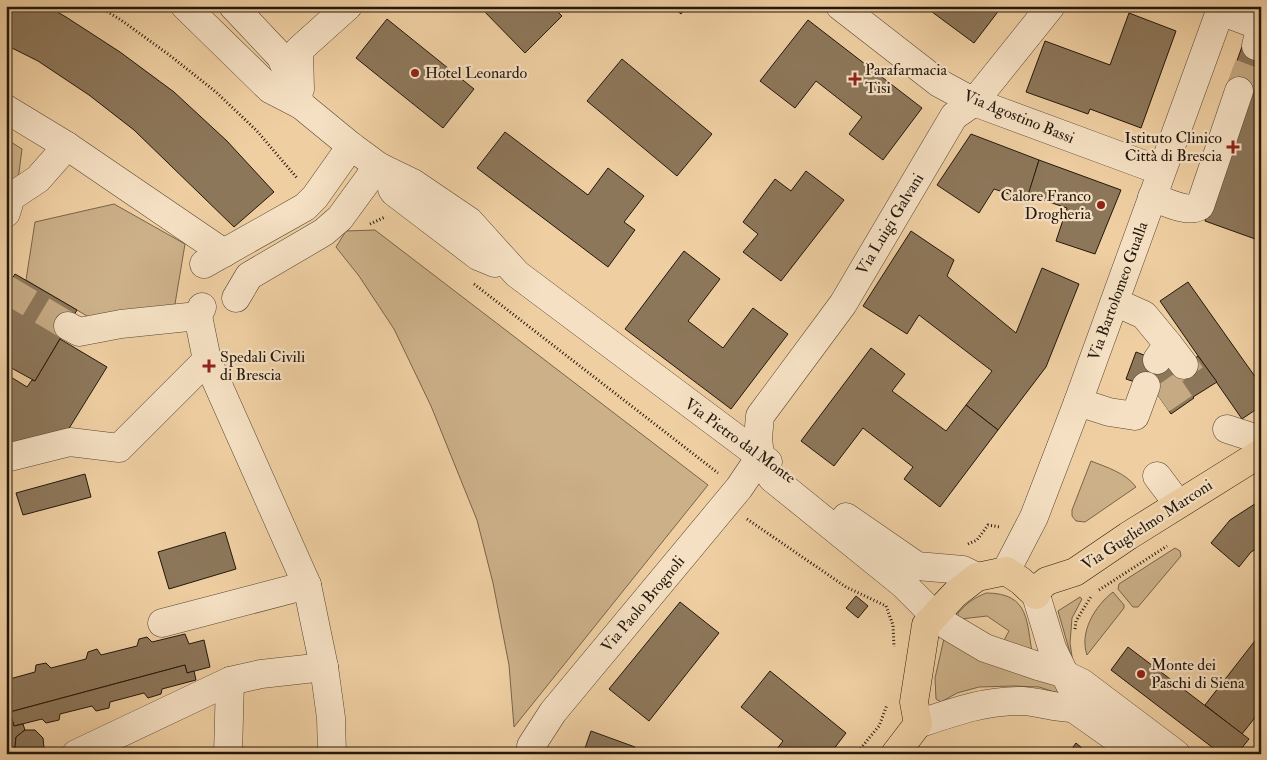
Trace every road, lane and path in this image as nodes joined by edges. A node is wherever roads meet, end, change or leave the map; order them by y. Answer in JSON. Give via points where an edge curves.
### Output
{"nodes":[{"id":1,"x":98,"y":6,"type":"edge"},
{"id":2,"x":185,"y":6,"type":"edge"},
{"id":3,"x":348,"y":6,"type":"edge"},
{"id":4,"x":840,"y":6,"type":"edge"},
{"id":5,"x":1051,"y":6,"type":"edge"},
{"id":6,"x":1221,"y":9,"type":"edge"},
{"id":7,"x":240,"y":14,"type":"edge"},
{"id":8,"x":1256,"y":46,"type":"dead end"},
{"id":9,"x":1239,"y":91,"type":"tunnel mouth"},
{"id":10,"x":974,"y":102,"type":"junction"},
{"id":11,"x":300,"y":105,"type":"junction"},
{"id":12,"x":6,"y":109,"type":"edge"},
{"id":13,"x":66,"y":146,"type":"junction"},
{"id":14,"x":351,"y":146,"type":"junction"},
{"id":15,"x":378,"y":166,"type":"junction"},
{"id":16,"x":1156,"y":184,"type":"junction"},
{"id":17,"x":310,"y":202,"type":"junction"},
{"id":18,"x":9,"y":205,"type":"edge"},
{"id":19,"x":388,"y":215,"type":"dead end"},
{"id":20,"x":340,"y":218,"type":"junction"},
{"id":21,"x":470,"y":282,"type":"dead end"},
{"id":22,"x":201,"y":285,"type":"junction"},
{"id":23,"x":236,"y":298,"type":"junction"},
{"id":24,"x":1115,"y":302,"type":"junction"},
{"id":25,"x":68,"y":326,"type":"tunnel mouth"},
{"id":26,"x":207,"y":360,"type":"junction"},
{"id":27,"x":1184,"y":366,"type":"dead end"},
{"id":28,"x":1154,"y":393,"type":"tunnel mouth"},
{"id":29,"x":1078,"y":402,"type":"junction"},
{"id":30,"x":1228,"y":429,"type":"dead end"},
{"id":31,"x":1261,"y":440,"type":"edge"},
{"id":32,"x":1261,"y":453,"type":"edge"},
{"id":33,"x":760,"y":457,"type":"junction"},
{"id":34,"x":6,"y":458,"type":"edge"},
{"id":35,"x":1157,"y":476,"type":"dead end"},
{"id":36,"x":739,"y":488,"type":"junction"},
{"id":37,"x":1178,"y":504,"type":"junction"},
{"id":38,"x":1006,"y":571,"type":"junction"},
{"id":39,"x":977,"y":577,"type":"junction"},
{"id":40,"x":307,"y":585,"type":"junction"},
{"id":41,"x":1036,"y":595,"type":"junction"},
{"id":42,"x":1090,"y":597,"type":"dead end"},
{"id":43,"x":934,"y":615,"type":"junction"},
{"id":44,"x":162,"y":623,"type":"dead end"},
{"id":45,"x":1074,"y":636,"type":"dead end"},
{"id":46,"x":895,"y":651,"type":"dead end"},
{"id":47,"x":324,"y":667,"type":"junction"},
{"id":48,"x":1067,"y":676,"type":"junction"},
{"id":49,"x":230,"y":681,"type":"junction"},
{"id":50,"x":889,"y":700,"type":"dead end"},
{"id":51,"x":1073,"y":708,"type":"junction"},
{"id":52,"x":918,"y":724,"type":"junction"},
{"id":53,"x":76,"y":754,"type":"edge"},
{"id":54,"x":228,"y":754,"type":"edge"},
{"id":55,"x":332,"y":754,"type":"edge"},
{"id":56,"x":531,"y":754,"type":"edge"},
{"id":57,"x":856,"y":754,"type":"edge"},
{"id":58,"x":895,"y":754,"type":"edge"},
{"id":59,"x":1138,"y":754,"type":"edge"},
{"id":60,"x":1176,"y":754,"type":"edge"}],
"edges":[{"from":1,"to":17,"type":"path","via":[[216,92],[257,130]]},
{"from":2,"to":11,"type":"street","name":"Via Pietro dal Monte","via":[[270,89]]},
{"from":3,"to":11,"type":"street","via":[[299,50]]},
{"from":4,"to":10,"type":"street","name":"Via Agostino Bassi","via":[[940,83]]},
{"from":5,"to":10,"type":"street","name":"Via Luigi Galvani"},
{"from":6,"to":8,"type":"street","via":[[1257,25]]},
{"from":6,"to":16,"type":"street","name":"Via Bartolomeo Gualla"},
{"from":7,"to":11,"type":"street","name":"Via Pietro dal Monte","via":[[281,57]]},
{"from":9,"to":16,"type":"street","name":"Via Agostino Bassi","via":[[1200,206],[1183,208]]},
{"from":10,"to":16,"type":"street","name":"Via Agostino Bassi"},
{"from":10,"to":33,"type":"street","name":"Via Luigi Galvani","via":[[954,116],[843,304],[760,416]]},
{"from":11,"to":14,"type":"street","name":"Via Pietro dal Monte"},
{"from":12,"to":13,"type":"street"},
{"from":13,"to":18,"type":"street","via":[[38,179]]},
{"from":13,"to":22,"type":"street"},
{"from":14,"to":15,"type":"street","name":"Via Pietro dal Monte"},
{"from":14,"to":17,"type":"street"},
{"from":15,"to":20,"type":"street"},
{"from":15,"to":33,"type":"street","name":"Via Pietro dal Monte","via":[[394,192],[478,256],[517,274]]},
{"from":16,"to":24,"type":"street","name":"Via Bartolomeo Gualla"},
{"from":17,"to":22,"type":"street"},
{"from":19,"to":20,"type":"path","via":[[359,226]]},
{"from":20,"to":23,"type":"street","via":[[324,232],[249,276]]},
{"from":21,"to":36,"type":"path"},
{"from":22,"to":23,"type":"street","via":[[217,310]]},
{"from":22,"to":23,"type":"street","via":[[219,262],[236,276]]},
{"from":22,"to":25,"type":"street","via":[[121,324],[79,332]]},
{"from":22,"to":26,"type":"street"},
{"from":24,"to":27,"type":"street","via":[[1144,315],[1163,352]]},
{"from":24,"to":29,"type":"street","name":"Via Bartolomeo Gualla"},
{"from":26,"to":34,"type":"street","via":[[119,448],[70,442]]},
{"from":26,"to":40,"type":"street"},
{"from":28,"to":29,"type":"street","via":[[1135,416]]},
{"from":29,"to":38,"type":"street","name":"Via Bartolomeo Gualla","via":[[1034,516]]},
{"from":30,"to":31,"type":"street"},
{"from":32,"to":37,"type":"main road","name":"Via Guglielmo Marconi"},
{"from":33,"to":36,"type":"street","name":"Via Paolo Brognoli"},
{"from":33,"to":39,"type":"street","name":"Via Pietro dal Monte","via":[[917,566],[963,570]]},
{"from":33,"to":43,"type":"street","via":[[772,478],[903,584]]},
{"from":35,"to":37,"type":"street"},
{"from":36,"to":46,"type":"path","via":[[746,518],[846,587],[886,606]]},
{"from":36,"to":56,"type":"street","name":"Via Paolo Brognoli","via":[[553,712],[531,746]]},
{"from":37,"to":41,"type":"main road","name":"Via Guglielmo Marconi","via":[[1075,572],[1047,581]]},
{"from":38,"to":39,"type":"main road"},
{"from":38,"to":41,"type":"main road"},
{"from":39,"to":43,"type":"main road"},
{"from":40,"to":44,"type":"street"},
{"from":40,"to":47,"type":"street"},
{"from":41,"to":48,"type":"street","via":[[1052,648]]},
{"from":42,"to":45,"type":"path","via":[[1076,621]]},
{"from":43,"to":48,"type":"street","via":[[985,648]]},
{"from":43,"to":52,"type":"main road","via":[[926,625],[914,702]]},
{"from":47,"to":49,"type":"street"},
{"from":47,"to":55,"type":"street"},
{"from":48,"to":51,"type":"street","via":[[1073,694]]},
{"from":48,"to":60,"type":"street","via":[[1082,683]]},
{"from":49,"to":53,"type":"street"},
{"from":49,"to":54,"type":"street"},
{"from":50,"to":57,"type":"path","via":[[879,726]]},
{"from":51,"to":52,"type":"street","via":[[1025,702],[990,702]]},
{"from":51,"to":59,"type":"street"},
{"from":52,"to":58,"type":"main road"}]}
